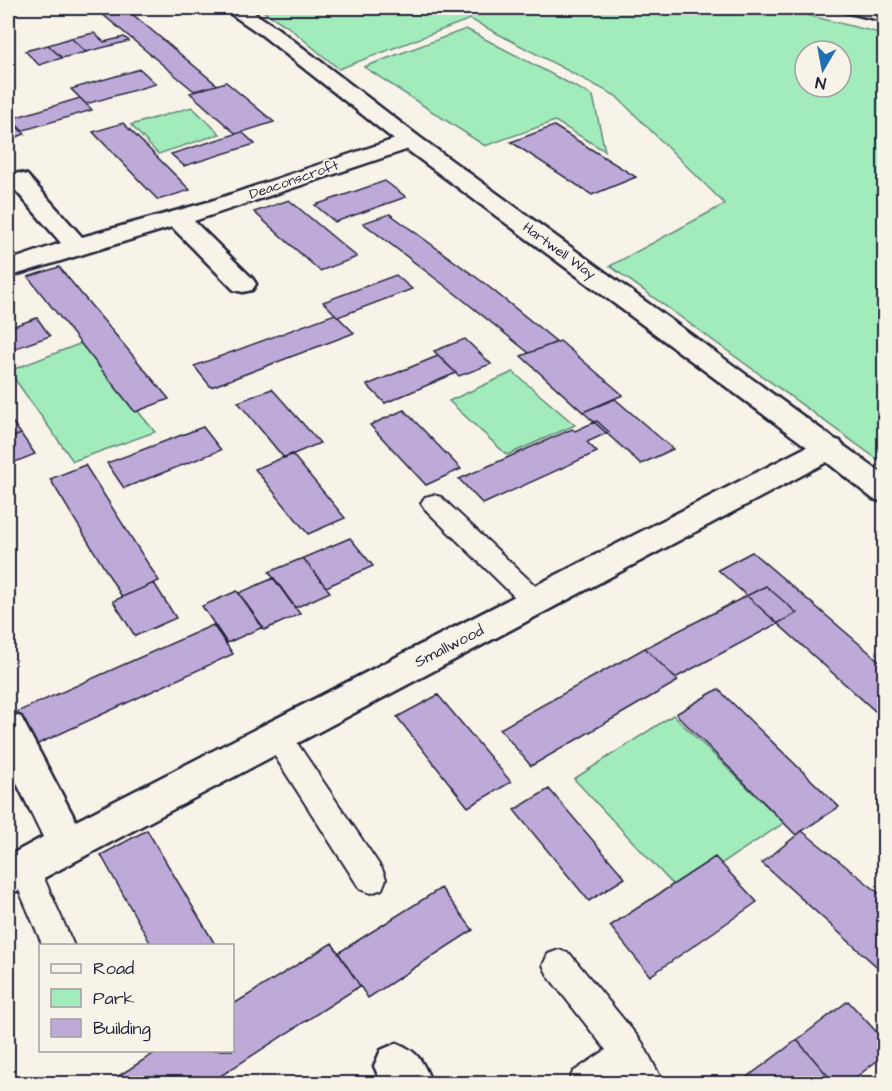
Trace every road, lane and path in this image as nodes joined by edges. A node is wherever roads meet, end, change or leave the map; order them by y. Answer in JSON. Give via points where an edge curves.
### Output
{"nodes":[{"id":1,"x":235,"y":8,"type":"edge"},
{"id":2,"x":852,"y":8,"type":"edge"},
{"id":3,"x":885,"y":15,"type":"edge"},
{"id":4,"x":410,"y":141,"type":"junction"},
{"id":5,"x":19,"y":180,"type":"dead end"},
{"id":6,"x":178,"y":219,"type":"junction"},
{"id":7,"x":77,"y":246,"type":"junction"},
{"id":8,"x":8,"y":269,"type":"edge"},
{"id":9,"x":243,"y":284,"type":"dead end"},
{"id":10,"x":829,"y":448,"type":"junction"},
{"id":11,"x":885,"y":491,"type":"edge"},
{"id":12,"x":433,"y":503,"type":"dead end"},
{"id":13,"x":535,"y":601,"type":"junction"},
{"id":14,"x":8,"y":728,"type":"edge"},
{"id":15,"x":277,"y":736,"type":"junction"},
{"id":16,"x":67,"y":844,"type":"junction"},
{"id":17,"x":16,"y":871,"type":"edge"},
{"id":18,"x":371,"y":879,"type":"dead end"},
{"id":19,"x":58,"y":944,"type":"edge"},
{"id":20,"x":559,"y":964,"type":"dead end"},
{"id":21,"x":630,"y":1053,"type":"junction"},
{"id":22,"x":585,"y":1083,"type":"edge"},
{"id":23,"x":646,"y":1083,"type":"edge"}],
"edges":[{"from":1,"to":4,"type":"street","name":"Hartwell Way"},
{"from":2,"to":3,"type":"street"},
{"from":4,"to":6,"type":"street","name":"Deaconscroft"},
{"from":4,"to":10,"type":"street","name":"Hartwell Way"},
{"from":5,"to":7,"type":"street"},
{"from":6,"to":7,"type":"street","name":"Deaconscroft"},
{"from":6,"to":9,"type":"street"},
{"from":7,"to":8,"type":"street","name":"Deaconscroft"},
{"from":10,"to":11,"type":"street","name":"Hartwell Way"},
{"from":10,"to":13,"type":"street","name":"Smallwood"},
{"from":12,"to":13,"type":"lane"},
{"from":13,"to":15,"type":"street","name":"Smallwood"},
{"from":14,"to":16,"type":"street"},
{"from":15,"to":16,"type":"street","name":"Smallwood"},
{"from":15,"to":18,"type":"lane"},
{"from":16,"to":17,"type":"street","name":"Smallwood"},
{"from":17,"to":19,"type":"lane"},
{"from":20,"to":21,"type":"lane"},
{"from":21,"to":22,"type":"lane"},
{"from":21,"to":23,"type":"lane"}]}
